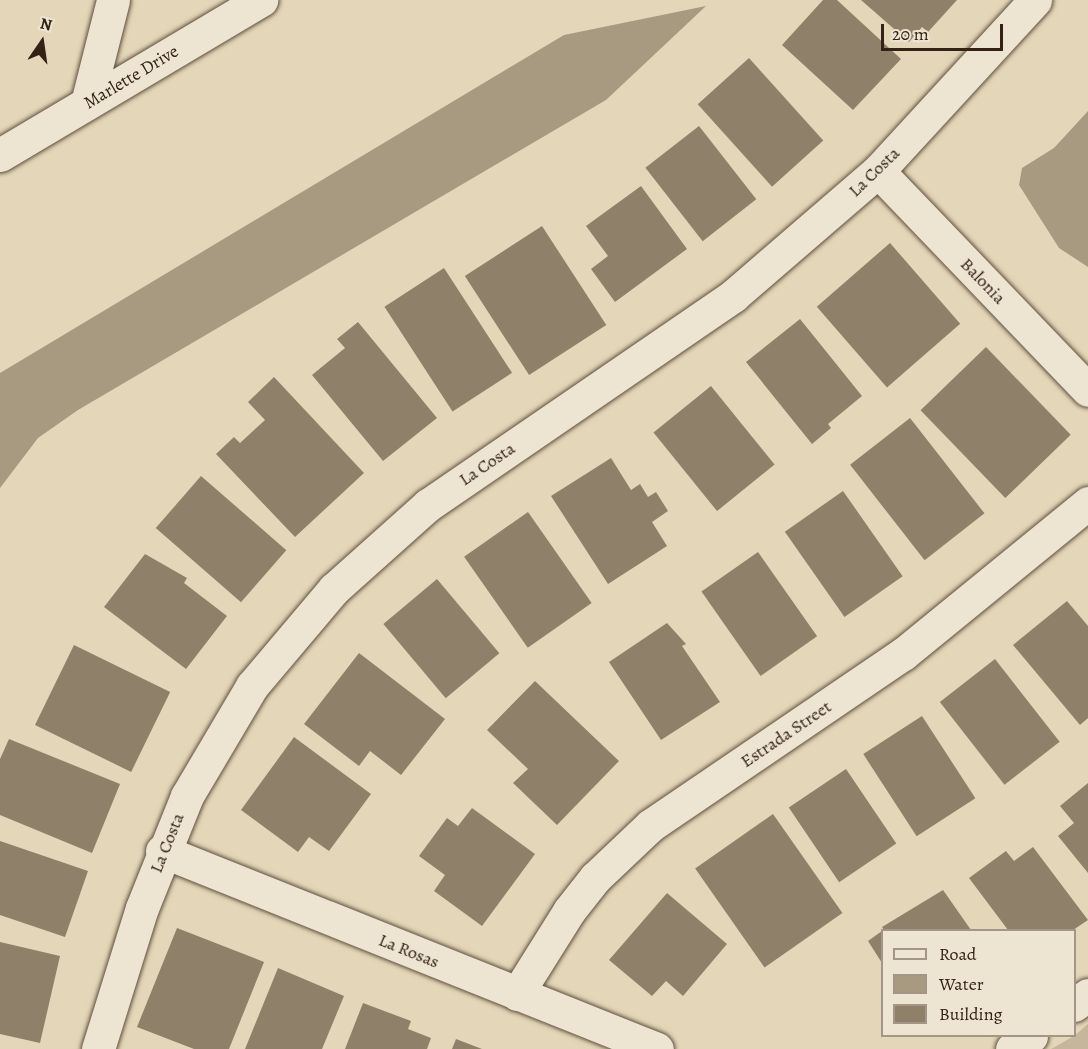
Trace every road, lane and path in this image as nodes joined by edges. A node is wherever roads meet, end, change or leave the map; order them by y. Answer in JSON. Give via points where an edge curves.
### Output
{"nodes":[{"id":1,"x":113,"y":0,"type":"edge"},
{"id":2,"x":261,"y":0,"type":"edge"},
{"id":3,"x":1035,"y":0,"type":"edge"},
{"id":4,"x":87,"y":103,"type":"junction"},
{"id":5,"x":0,"y":155,"type":"edge"},
{"id":6,"x":878,"y":171,"type":"junction"},
{"id":7,"x":1088,"y":390,"type":"edge"},
{"id":8,"x":1088,"y":503,"type":"edge"},
{"id":9,"x":162,"y":851,"type":"junction"},
{"id":10,"x":517,"y":994,"type":"junction"},
{"id":11,"x":1028,"y":1037,"type":"edge"},
{"id":12,"x":98,"y":1049,"type":"edge"},
{"id":13,"x":657,"y":1049,"type":"edge"},
{"id":14,"x":1011,"y":1049,"type":"edge"}],
"edges":[{"from":1,"to":4,"type":"street"},
{"from":2,"to":4,"type":"street","name":"Marlette Drive"},
{"from":3,"to":6,"type":"street","name":"La Costa"},
{"from":4,"to":5,"type":"street","name":"Marlette Drive"},
{"from":6,"to":7,"type":"street","name":"Balonia"},
{"from":6,"to":9,"type":"street","name":"La Costa","via":[[733,296],[488,462],[376,547],[319,606],[252,686],[211,751]]},
{"from":8,"to":10,"type":"street","name":"Estrada Street","via":[[903,654],[651,825],[595,878],[569,911]]},
{"from":9,"to":10,"type":"street","name":"La Rosas"},
{"from":9,"to":12,"type":"street","name":"La Costa"},
{"from":10,"to":13,"type":"street","name":"La Rosas"},
{"from":11,"to":14,"type":"street"}]}
